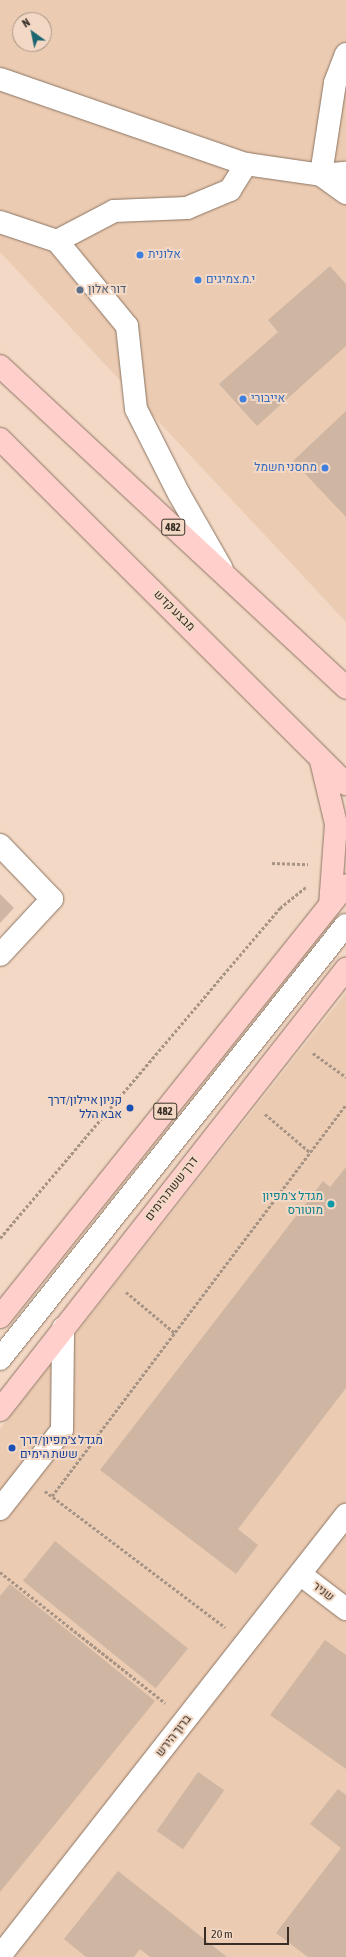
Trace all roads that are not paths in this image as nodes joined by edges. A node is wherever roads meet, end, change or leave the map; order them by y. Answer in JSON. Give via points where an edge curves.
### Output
{"nodes":[{"id":1,"x":346,"y":54,"type":"edge"},
{"id":2,"x":0,"y":79,"type":"edge"},
{"id":3,"x":246,"y":164,"type":"junction"},
{"id":4,"x":346,"y":173,"type":"edge"},
{"id":5,"x":321,"y":175,"type":"junction"},
{"id":6,"x":346,"y":193,"type":"edge"},
{"id":7,"x":0,"y":222,"type":"edge"},
{"id":8,"x":57,"y":241,"type":"junction"},
{"id":9,"x":0,"y":366,"type":"edge"},
{"id":10,"x":0,"y":439,"type":"edge"},
{"id":11,"x":225,"y":575,"type":"junction"},
{"id":12,"x":346,"y":688,"type":"edge"},
{"id":13,"x":321,"y":761,"type":"junction"},
{"id":14,"x":346,"y":784,"type":"edge"},
{"id":15,"x":0,"y":845,"type":"edge"},
{"id":16,"x":346,"y":885,"type":"edge"},
{"id":17,"x":330,"y":905,"type":"junction"},
{"id":18,"x":346,"y":925,"type":"edge"},
{"id":19,"x":0,"y":955,"type":"edge"},
{"id":20,"x":346,"y":969,"type":"edge"},
{"id":21,"x":0,"y":1317,"type":"edge"},
{"id":22,"x":63,"y":1328,"type":"junction"},
{"id":23,"x":0,"y":1359,"type":"edge"},
{"id":24,"x":0,"y":1410,"type":"edge"},
{"id":25,"x":0,"y":1509,"type":"edge"},
{"id":26,"x":346,"y":1515,"type":"edge"},
{"id":27,"x":300,"y":1574,"type":"junction"},
{"id":28,"x":346,"y":1609,"type":"edge"},
{"id":29,"x":0,"y":1956,"type":"edge"}],
"edges":[{"from":1,"to":5,"type":"street","via":[[335,83]]},
{"from":2,"to":3,"type":"street"},
{"from":3,"to":5,"type":"street"},
{"from":3,"to":8,"type":"street","via":[[230,190],[187,208],[114,211]]},
{"from":4,"to":5,"type":"street"},
{"from":5,"to":6,"type":"street"},
{"from":7,"to":8,"type":"street"},
{"from":8,"to":11,"type":"street","via":[[127,326],[136,409],[179,494]]},
{"from":9,"to":11,"type":"main road","number":"482"},
{"from":10,"to":13,"type":"main road","name":"מבצע קדש"},
{"from":11,"to":12,"type":"main road","number":"482"},
{"from":13,"to":14,"type":"main road","name":"מבצע קדש"},
{"from":13,"to":17,"type":"main road","via":[[336,824]]},
{"from":15,"to":19,"type":"street","via":[[52,899]]},
{"from":16,"to":17,"type":"main road","number":"482"},
{"from":17,"to":21,"type":"main road","number":"482"},
{"from":18,"to":23,"type":"street"},
{"from":20,"to":22,"type":"main road","name":"דרך ששת הימים"},
{"from":22,"to":24,"type":"main road","name":"דרך ששת הימים"},
{"from":22,"to":25,"type":"street","via":[[62,1430]]},
{"from":26,"to":27,"type":"street","name":"ברוך הירש"},
{"from":27,"to":28,"type":"street","name":"שניר"},
{"from":27,"to":29,"type":"street","name":"ברוך הירש"}]}
